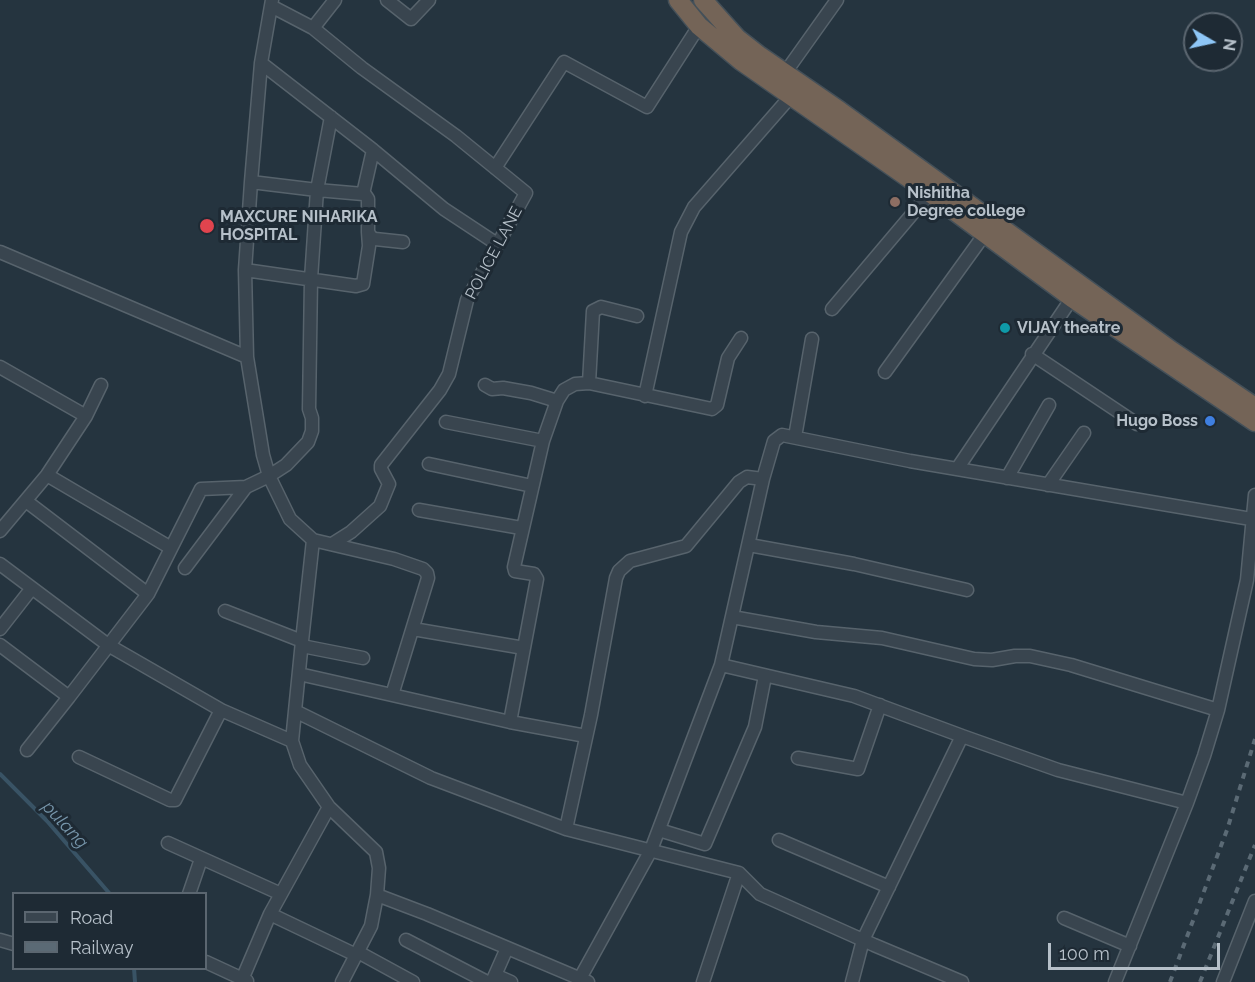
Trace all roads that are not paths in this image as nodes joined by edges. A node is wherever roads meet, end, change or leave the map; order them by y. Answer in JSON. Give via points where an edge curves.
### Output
{"nodes":[{"id":1,"x":335,"y":0,"type":"edge"},
{"id":2,"x":387,"y":0,"type":"edge"},
{"id":3,"x":429,"y":0,"type":"edge"},
{"id":4,"x":678,"y":0,"type":"edge"},
{"id":5,"x":703,"y":0,"type":"edge"},
{"id":6,"x":837,"y":0,"type":"edge"},
{"id":7,"x":271,"y":3,"type":"edge"},
{"id":8,"x":699,"y":26,"type":"junction"},
{"id":9,"x":313,"y":28,"type":"junction"},
{"id":10,"x":261,"y":63,"type":"junction"},
{"id":11,"x":785,"y":73,"type":"junction"},
{"id":12,"x":792,"y":96,"type":"junction"},
{"id":13,"x":331,"y":117,"type":"junction"},
{"id":14,"x":373,"y":150,"type":"junction"},
{"id":15,"x":495,"y":168,"type":"junction"},
{"id":16,"x":251,"y":182,"type":"junction"},
{"id":17,"x":317,"y":190,"type":"junction"},
{"id":18,"x":364,"y":193,"type":"junction"},
{"id":19,"x":930,"y":193,"type":"junction"},
{"id":20,"x":368,"y":232,"type":"junction"},
{"id":21,"x":984,"y":235,"type":"junction"},
{"id":22,"x":403,"y":242,"type":"dead end"},
{"id":23,"x":497,"y":244,"type":"junction"},
{"id":24,"x":0,"y":252,"type":"edge"},
{"id":25,"x":245,"y":270,"type":"junction"},
{"id":26,"x":312,"y":279,"type":"junction"},
{"id":27,"x":1072,"y":298,"type":"junction"},
{"id":28,"x":832,"y":309,"type":"dead end"},
{"id":29,"x":637,"y":316,"type":"dead end"},
{"id":30,"x":741,"y":338,"type":"dead end"},
{"id":31,"x":812,"y":339,"type":"dead end"},
{"id":32,"x":1032,"y":354,"type":"junction"},
{"id":33,"x":246,"y":357,"type":"junction"},
{"id":34,"x":0,"y":367,"type":"edge"},
{"id":35,"x":885,"y":372,"type":"dead end"},
{"id":36,"x":589,"y":383,"type":"junction"},
{"id":37,"x":101,"y":384,"type":"dead end"},
{"id":38,"x":485,"y":385,"type":"dead end"},
{"id":39,"x":645,"y":396,"type":"junction"},
{"id":40,"x":557,"y":401,"type":"junction"},
{"id":41,"x":1049,"y":405,"type":"dead end"},
{"id":42,"x":1255,"y":407,"type":"edge"},
{"id":43,"x":86,"y":416,"type":"junction"},
{"id":44,"x":446,"y":422,"type":"dead end"},
{"id":45,"x":1255,"y":422,"type":"edge"},
{"id":46,"x":1137,"y":424,"type":"dead end"},
{"id":47,"x":1084,"y":433,"type":"dead end"},
{"id":48,"x":795,"y":437,"type":"junction"},
{"id":49,"x":543,"y":441,"type":"junction"},
{"id":50,"x":429,"y":464,"type":"dead end"},
{"id":51,"x":957,"y":469,"type":"junction"},
{"id":52,"x":47,"y":475,"type":"junction"},
{"id":53,"x":269,"y":476,"type":"junction"},
{"id":54,"x":763,"y":478,"type":"junction"},
{"id":55,"x":1007,"y":478,"type":"junction"},
{"id":56,"x":1048,"y":485,"type":"junction"},
{"id":57,"x":532,"y":486,"type":"junction"},
{"id":58,"x":246,"y":488,"type":"junction"},
{"id":59,"x":1255,"y":495,"type":"edge"},
{"id":60,"x":26,"y":501,"type":"junction"},
{"id":61,"x":419,"y":510,"type":"dead end"},
{"id":62,"x":5,"y":517,"type":"edge"},
{"id":63,"x":1251,"y":519,"type":"junction"},
{"id":64,"x":521,"y":528,"type":"junction"},
{"id":65,"x":0,"y":531,"type":"edge"},
{"id":66,"x":313,"y":540,"type":"junction"},
{"id":67,"x":332,"y":544,"type":"junction"},
{"id":68,"x":748,"y":545,"type":"junction"},
{"id":69,"x":171,"y":548,"type":"junction"},
{"id":70,"x":0,"y":564,"type":"edge"},
{"id":71,"x":185,"y":568,"type":"dead end"},
{"id":72,"x":32,"y":588,"type":"junction"},
{"id":73,"x":967,"y":590,"type":"dead end"},
{"id":74,"x":148,"y":594,"type":"junction"},
{"id":75,"x":225,"y":611,"type":"dead end"},
{"id":76,"x":732,"y":617,"type":"junction"},
{"id":77,"x":0,"y":629,"type":"edge"},
{"id":78,"x":413,"y":629,"type":"junction"},
{"id":79,"x":302,"y":643,"type":"junction"},
{"id":80,"x":0,"y":645,"type":"edge"},
{"id":81,"x":108,"y":645,"type":"junction"},
{"id":82,"x":524,"y":648,"type":"junction"},
{"id":83,"x":363,"y":658,"type":"dead end"},
{"id":84,"x":722,"y":665,"type":"junction"},
{"id":85,"x":299,"y":674,"type":"junction"},
{"id":86,"x":765,"y":676,"type":"junction"},
{"id":87,"x":392,"y":695,"type":"junction"},
{"id":88,"x":69,"y":697,"type":"junction"},
{"id":89,"x":880,"y":705,"type":"junction"},
{"id":90,"x":221,"y":710,"type":"junction"},
{"id":91,"x":1218,"y":710,"type":"junction"},
{"id":92,"x":295,"y":711,"type":"junction"},
{"id":93,"x":510,"y":723,"type":"junction"},
{"id":94,"x":586,"y":736,"type":"junction"},
{"id":95,"x":962,"y":736,"type":"junction"},
{"id":96,"x":292,"y":741,"type":"junction"},
{"id":97,"x":27,"y":750,"type":"dead end"},
{"id":98,"x":79,"y":757,"type":"dead end"},
{"id":99,"x":798,"y":758,"type":"dead end"},
{"id":100,"x":1187,"y":803,"type":"junction"},
{"id":101,"x":329,"y":807,"type":"junction"},
{"id":102,"x":566,"y":829,"type":"junction"},
{"id":103,"x":659,"y":830,"type":"junction"},
{"id":104,"x":779,"y":840,"type":"dead end"},
{"id":105,"x":168,"y":843,"type":"dead end"},
{"id":106,"x":651,"y":850,"type":"junction"},
{"id":107,"x":201,"y":859,"type":"junction"},
{"id":108,"x":739,"y":873,"type":"junction"},
{"id":109,"x":889,"y":887,"type":"junction"},
{"id":110,"x":190,"y":892,"type":"edge"},
{"id":111,"x":281,"y":894,"type":"junction"},
{"id":112,"x":377,"y":895,"type":"junction"},
{"id":113,"x":1255,"y":901,"type":"edge"},
{"id":114,"x":270,"y":914,"type":"junction"},
{"id":115,"x":1064,"y":918,"type":"dead end"},
{"id":116,"x":406,"y":940,"type":"dead end"},
{"id":117,"x":863,"y":940,"type":"junction"},
{"id":118,"x":1130,"y":946,"type":"junction"},
{"id":119,"x":507,"y":948,"type":"junction"},
{"id":120,"x":357,"y":954,"type":"junction"},
{"id":121,"x":207,"y":962,"type":"edge"},
{"id":122,"x":491,"y":980,"type":"edge"},
{"id":123,"x":244,"y":981,"type":"edge"},
{"id":124,"x":582,"y":981,"type":"edge"},
{"id":125,"x":342,"y":982,"type":"edge"},
{"id":126,"x":413,"y":982,"type":"edge"},
{"id":127,"x":511,"y":982,"type":"edge"},
{"id":128,"x":703,"y":982,"type":"edge"},
{"id":129,"x":852,"y":982,"type":"edge"},
{"id":130,"x":962,"y":982,"type":"edge"},
{"id":131,"x":1114,"y":982,"type":"edge"},
{"id":132,"x":1223,"y":982,"type":"edge"}],
"edges":[{"from":1,"to":9,"type":"street"},
{"from":2,"to":3,"type":"street","via":[[411,19]]},
{"from":4,"to":8,"type":"highway"},
{"from":5,"to":11,"type":"highway","via":[[737,38]]},
{"from":6,"to":11,"type":"street"},
{"from":7,"to":9,"type":"street","name":"POLICE LANE"},
{"from":7,"to":10,"type":"street"},
{"from":8,"to":12,"type":"highway"},
{"from":8,"to":15,"type":"street","via":[[647,107],[564,62]]},
{"from":9,"to":15,"type":"street","name":"POLICE LANE"},
{"from":10,"to":13,"type":"street"},
{"from":10,"to":16,"type":"street"},
{"from":11,"to":42,"type":"highway"},
{"from":12,"to":19,"type":"highway"},
{"from":12,"to":39,"type":"street","via":[[694,207],[681,232]]},
{"from":13,"to":14,"type":"street"},
{"from":13,"to":17,"type":"street"},
{"from":14,"to":18,"type":"street"},
{"from":14,"to":23,"type":"street","via":[[444,208]]},
{"from":15,"to":23,"type":"street","name":"POLICE LANE","via":[[526,193]]},
{"from":16,"to":17,"type":"street"},
{"from":16,"to":25,"type":"street"},
{"from":17,"to":18,"type":"street"},
{"from":17,"to":26,"type":"street"},
{"from":18,"to":20,"type":"street","via":[[368,199]]},
{"from":19,"to":21,"type":"highway"},
{"from":19,"to":28,"type":"street"},
{"from":20,"to":22,"type":"street","via":[[375,239]]},
{"from":20,"to":26,"type":"street","via":[[363,284]]},
{"from":21,"to":27,"type":"highway"},
{"from":21,"to":35,"type":"street"},
{"from":23,"to":67,"type":"street","name":"POLICE LANE","via":[[467,300],[449,374],[381,465],[389,484],[380,506]]},
{"from":24,"to":33,"type":"street"},
{"from":25,"to":26,"type":"street"},
{"from":25,"to":33,"type":"street"},
{"from":26,"to":53,"type":"street","via":[[312,431],[308,442]]},
{"from":27,"to":32,"type":"street"},
{"from":27,"to":45,"type":"highway"},
{"from":29,"to":36,"type":"street","via":[[601,307],[593,310]]},
{"from":30,"to":39,"type":"street","via":[[729,358],[715,408]]},
{"from":31,"to":48,"type":"street"},
{"from":32,"to":46,"type":"street"},
{"from":32,"to":51,"type":"street"},
{"from":33,"to":53,"type":"street"},
{"from":34,"to":43,"type":"street"},
{"from":36,"to":39,"type":"street"},
{"from":36,"to":40,"type":"street","via":[[574,384]]},
{"from":37,"to":43,"type":"street"},
{"from":38,"to":40,"type":"street"},
{"from":40,"to":49,"type":"street"},
{"from":41,"to":55,"type":"street"},
{"from":43,"to":52,"type":"street"},
{"from":44,"to":49,"type":"street"},
{"from":47,"to":56,"type":"street"},
{"from":48,"to":51,"type":"street"},
{"from":48,"to":54,"type":"street","via":[[777,437]]},
{"from":49,"to":57,"type":"street"},
{"from":50,"to":57,"type":"street"},
{"from":51,"to":55,"type":"street"},
{"from":52,"to":60,"type":"street"},
{"from":52,"to":69,"type":"street"},
{"from":53,"to":58,"type":"street"},
{"from":53,"to":66,"type":"street","via":[[290,519]]},
{"from":54,"to":68,"type":"street"},
{"from":54,"to":94,"type":"street","via":[[747,477],[739,482],[686,546],[630,561],[620,571]]},
{"from":55,"to":56,"type":"street"},
{"from":56,"to":63,"type":"street"},
{"from":57,"to":64,"type":"street"},
{"from":58,"to":69,"type":"street","via":[[201,489]]},
{"from":58,"to":71,"type":"street"},
{"from":59,"to":63,"type":"street"},
{"from":60,"to":62,"type":"street"},
{"from":60,"to":74,"type":"street"},
{"from":61,"to":64,"type":"street"},
{"from":62,"to":65,"type":"street"},
{"from":63,"to":91,"type":"street","via":[[1247,580]]},
{"from":64,"to":82,"type":"street","via":[[514,569],[534,574],[537,579]]},
{"from":66,"to":67,"type":"street"},
{"from":66,"to":79,"type":"street"},
{"from":67,"to":78,"type":"street","via":[[394,559],[427,573]]},
{"from":68,"to":73,"type":"street"},
{"from":68,"to":76,"type":"street"},
{"from":69,"to":74,"type":"street"},
{"from":70,"to":72,"type":"street"},
{"from":72,"to":77,"type":"street"},
{"from":72,"to":81,"type":"street"},
{"from":74,"to":81,"type":"street"},
{"from":75,"to":79,"type":"street"},
{"from":76,"to":84,"type":"street"},
{"from":76,"to":91,"type":"street","via":[[816,632],[882,638],[974,658],[1030,656],[1071,664]]},
{"from":78,"to":82,"type":"street"},
{"from":78,"to":87,"type":"street"},
{"from":79,"to":83,"type":"street"},
{"from":79,"to":85,"type":"street"},
{"from":80,"to":88,"type":"street"},
{"from":81,"to":88,"type":"street"},
{"from":81,"to":90,"type":"street"},
{"from":82,"to":93,"type":"street"},
{"from":84,"to":86,"type":"street"},
{"from":84,"to":103,"type":"street"},
{"from":85,"to":87,"type":"street"},
{"from":85,"to":92,"type":"street"},
{"from":86,"to":89,"type":"street"},
{"from":86,"to":103,"type":"street","via":[[755,727],[705,844]]},
{"from":87,"to":93,"type":"street"},
{"from":88,"to":97,"type":"street"},
{"from":89,"to":95,"type":"street"},
{"from":89,"to":99,"type":"street","via":[[858,770]]},
{"from":90,"to":96,"type":"street"},
{"from":90,"to":98,"type":"street","via":[[175,800]]},
{"from":91,"to":100,"type":"street"},
{"from":92,"to":96,"type":"street"},
{"from":92,"to":102,"type":"street","via":[[430,778]]},
{"from":93,"to":94,"type":"street"},
{"from":94,"to":102,"type":"street"},
{"from":95,"to":100,"type":"street","via":[[1058,770]]},
{"from":95,"to":109,"type":"street"},
{"from":96,"to":101,"type":"street","via":[[300,765]]},
{"from":100,"to":118,"type":"street"},
{"from":101,"to":111,"type":"street"},
{"from":101,"to":112,"type":"street","via":[[376,852]]},
{"from":102,"to":106,"type":"street"},
{"from":103,"to":106,"type":"street"},
{"from":104,"to":109,"type":"street"},
{"from":105,"to":107,"type":"street"},
{"from":106,"to":108,"type":"street"},
{"from":106,"to":124,"type":"street"},
{"from":107,"to":110,"type":"street"},
{"from":107,"to":111,"type":"street"},
{"from":108,"to":117,"type":"street","via":[[760,894]]},
{"from":108,"to":128,"type":"street"},
{"from":109,"to":117,"type":"street"},
{"from":111,"to":114,"type":"street"},
{"from":112,"to":119,"type":"street"},
{"from":112,"to":120,"type":"street","via":[[371,926]]},
{"from":113,"to":132,"type":"street"},
{"from":114,"to":120,"type":"street"},
{"from":114,"to":123,"type":"street"},
{"from":115,"to":118,"type":"street"},
{"from":116,"to":122,"type":"street"},
{"from":117,"to":129,"type":"street"},
{"from":117,"to":130,"type":"street"},
{"from":118,"to":131,"type":"street"},
{"from":119,"to":122,"type":"street"},
{"from":119,"to":124,"type":"street"},
{"from":120,"to":125,"type":"street"},
{"from":120,"to":126,"type":"street"},
{"from":121,"to":123,"type":"street"},
{"from":122,"to":127,"type":"street"}]}
